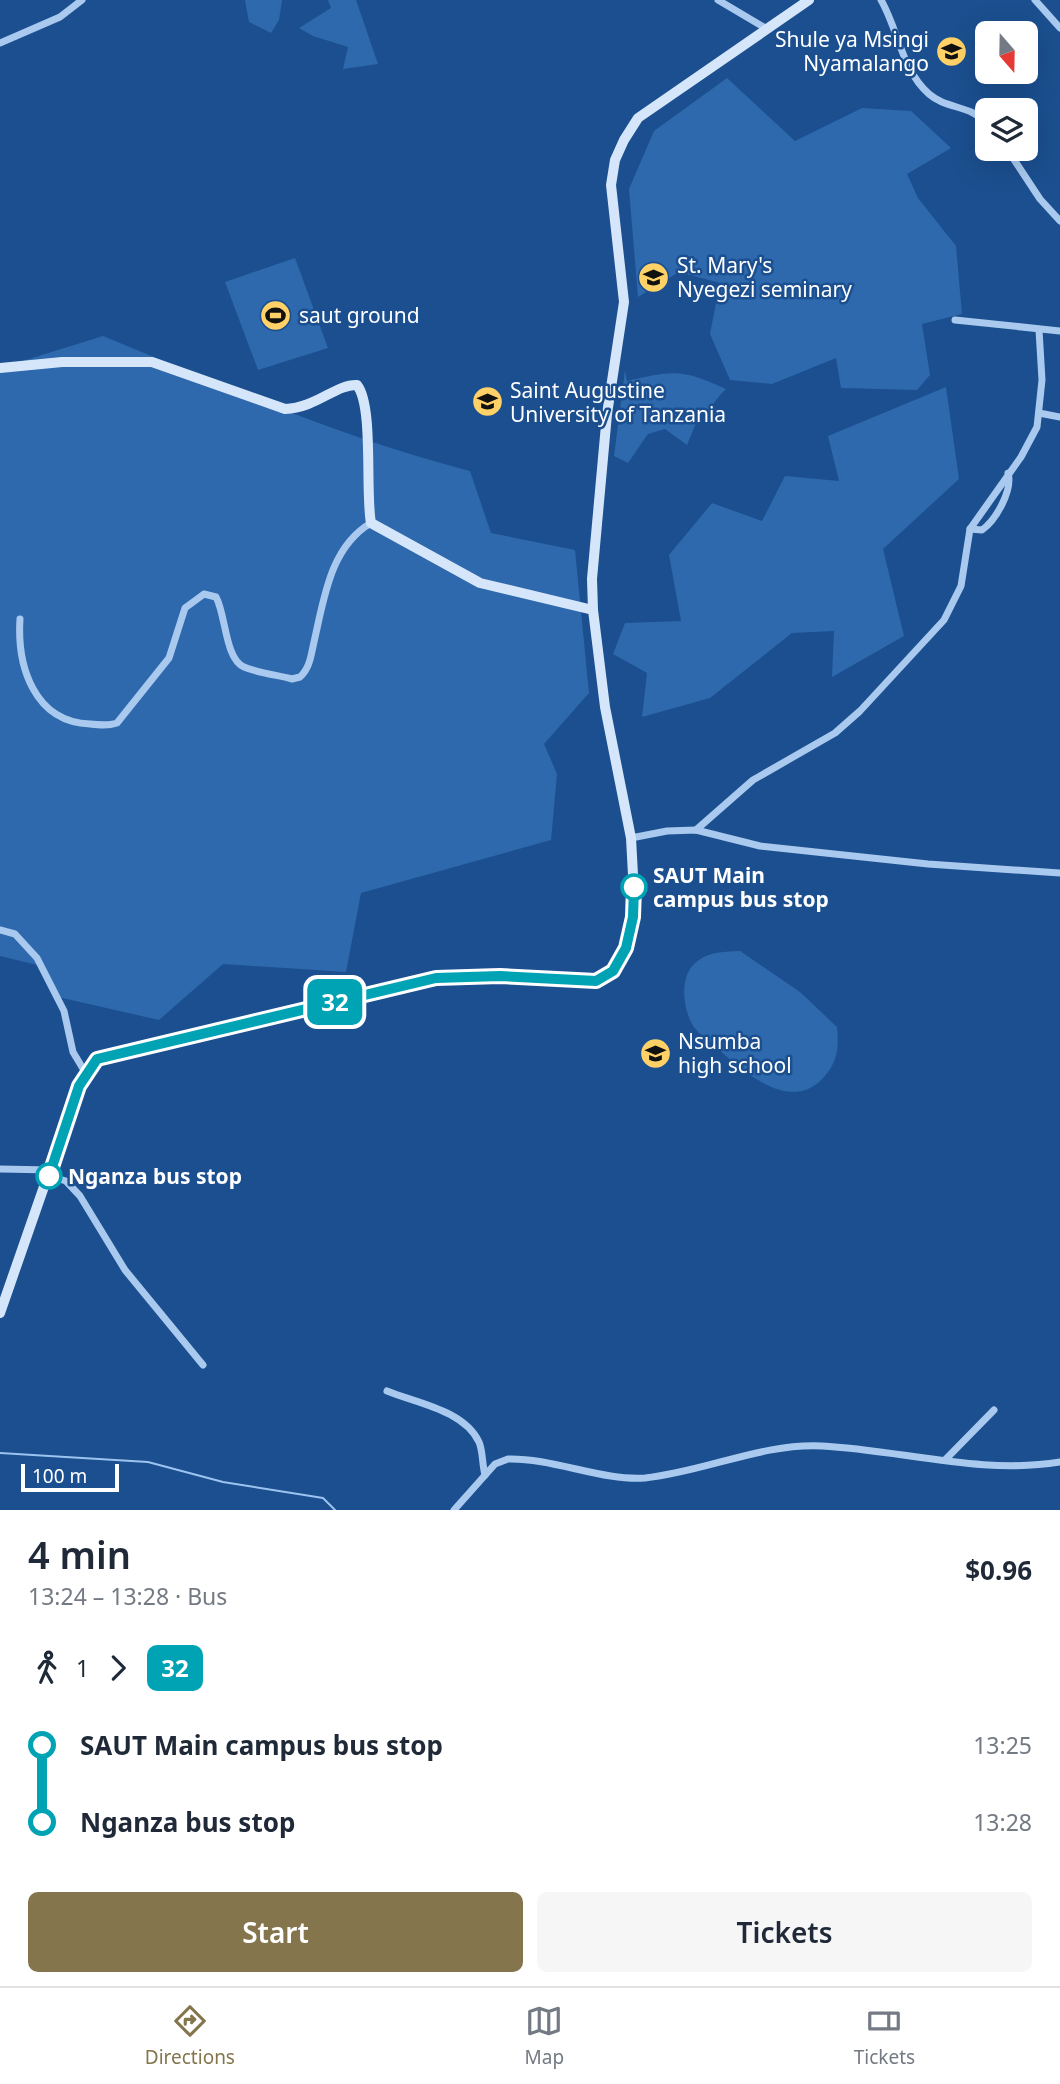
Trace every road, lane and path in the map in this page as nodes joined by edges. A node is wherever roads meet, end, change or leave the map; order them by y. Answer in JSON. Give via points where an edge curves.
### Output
{"nodes":[{"id":1,"x":82,"y":0,"type":"edge"},
{"id":2,"x":718,"y":0,"type":"edge"},
{"id":3,"x":809,"y":0,"type":"edge"},
{"id":4,"x":881,"y":0,"type":"edge"},
{"id":5,"x":1035,"y":0,"type":"edge"},
{"id":6,"x":1060,"y":28,"type":"edge"},
{"id":7,"x":767,"y":29,"type":"junction"},
{"id":8,"x":0,"y":43,"type":"edge"},
{"id":9,"x":975,"y":113,"type":"edge"},
{"id":10,"x":1015,"y":161,"type":"edge"},
{"id":11,"x":1060,"y":221,"type":"edge"},
{"id":12,"x":955,"y":320,"type":"dead end"},
{"id":13,"x":1039,"y":330,"type":"junction"},
{"id":14,"x":1058,"y":331,"type":"edge"},
{"id":15,"x":1040,"y":348,"type":"junction"},
{"id":16,"x":0,"y":369,"type":"edge"},
{"id":17,"x":1039,"y":413,"type":"junction"},
{"id":18,"x":1060,"y":417,"type":"edge"},
{"id":19,"x":1008,"y":473,"type":"junction"},
{"id":20,"x":996,"y":510,"type":"junction"},
{"id":21,"x":978,"y":517,"type":"junction"},
{"id":22,"x":371,"y":523,"type":"junction"},
{"id":23,"x":970,"y":529,"type":"junction"},
{"id":24,"x":593,"y":610,"type":"junction"},
{"id":25,"x":20,"y":619,"type":"dead end"},
{"id":26,"x":696,"y":830,"type":"junction"},
{"id":27,"x":631,"y":838,"type":"junction"},
{"id":28,"x":1060,"y":873,"type":"edge"},
{"id":29,"x":0,"y":930,"type":"edge"},
{"id":30,"x":85,"y":1072,"type":"junction"},
{"id":31,"x":0,"y":1169,"type":"edge"},
{"id":32,"x":50,"y":1173,"type":"junction"},
{"id":33,"x":0,"y":1312,"type":"edge"},
{"id":34,"x":203,"y":1365,"type":"dead end"},
{"id":35,"x":387,"y":1391,"type":"dead end"},
{"id":36,"x":994,"y":1410,"type":"dead end"},
{"id":37,"x":945,"y":1460,"type":"junction"},
{"id":38,"x":1060,"y":1462,"type":"edge"},
{"id":39,"x":485,"y":1475,"type":"junction"},
{"id":40,"x":454,"y":1510,"type":"edge"}],
"edges":[{"from":1,"to":8,"type":"street","via":[[60,17]]},
{"from":2,"to":7,"type":"street"},
{"from":3,"to":7,"type":"main road"},
{"from":4,"to":9,"type":"street","via":[[915,79],[938,101]]},
{"from":5,"to":6,"type":"street"},
{"from":7,"to":24,"type":"main road","via":[[638,118],[615,160],[612,216],[624,302],[594,541]]},
{"from":10,"to":11,"type":"street"},
{"from":12,"to":13,"type":"street"},
{"from":13,"to":14,"type":"street"},
{"from":13,"to":15,"type":"street"},
{"from":14,"to":15,"type":"street"},
{"from":15,"to":17,"type":"street"},
{"from":16,"to":22,"type":"main road","via":[[62,362],[152,362],[285,409],[302,408],[357,384],[368,438]]},
{"from":17,"to":18,"type":"street"},
{"from":17,"to":19,"type":"street","via":[[1031,441]]},
{"from":19,"to":20,"type":"street","via":[[1009,490]]},
{"from":19,"to":21,"type":"street"},
{"from":20,"to":21,"type":"street"},
{"from":20,"to":23,"type":"street","via":[[985,528]]},
{"from":21,"to":23,"type":"street"},
{"from":22,"to":24,"type":"main road","via":[[480,583]]},
{"from":22,"to":25,"type":"street","via":[[349,540],[339,555],[309,663],[300,677],[242,667],[231,652],[216,597],[204,594],[185,608],[169,658],[117,723],[67,721],[46,708],[29,683],[22,664]]},
{"from":23,"to":26,"type":"street","via":[[954,604],[926,642],[835,733],[753,780]]},
{"from":24,"to":27,"type":"main road","via":[[605,707]]},
{"from":26,"to":27,"type":"street"},
{"from":26,"to":28,"type":"street","via":[[760,846]]},
{"from":27,"to":30,"type":"main road","via":[[631,934],[620,963],[605,977],[576,982],[500,976],[436,978],[108,1054]]},
{"from":29,"to":30,"type":"street","via":[[15,934],[37,958],[64,1011],[73,1052]]},
{"from":30,"to":32,"type":"main road"},
{"from":31,"to":32,"type":"street"},
{"from":32,"to":33,"type":"main road"},
{"from":32,"to":34,"type":"street","via":[[80,1196],[125,1270]]},
{"from":35,"to":39,"type":"street","via":[[430,1405],[469,1430],[480,1444]]},
{"from":36,"to":37,"type":"street"},
{"from":37,"to":38,"type":"street"},
{"from":37,"to":39,"type":"street","via":[[793,1446],[642,1478],[523,1458],[501,1460]]},
{"from":39,"to":40,"type":"street"}]}
